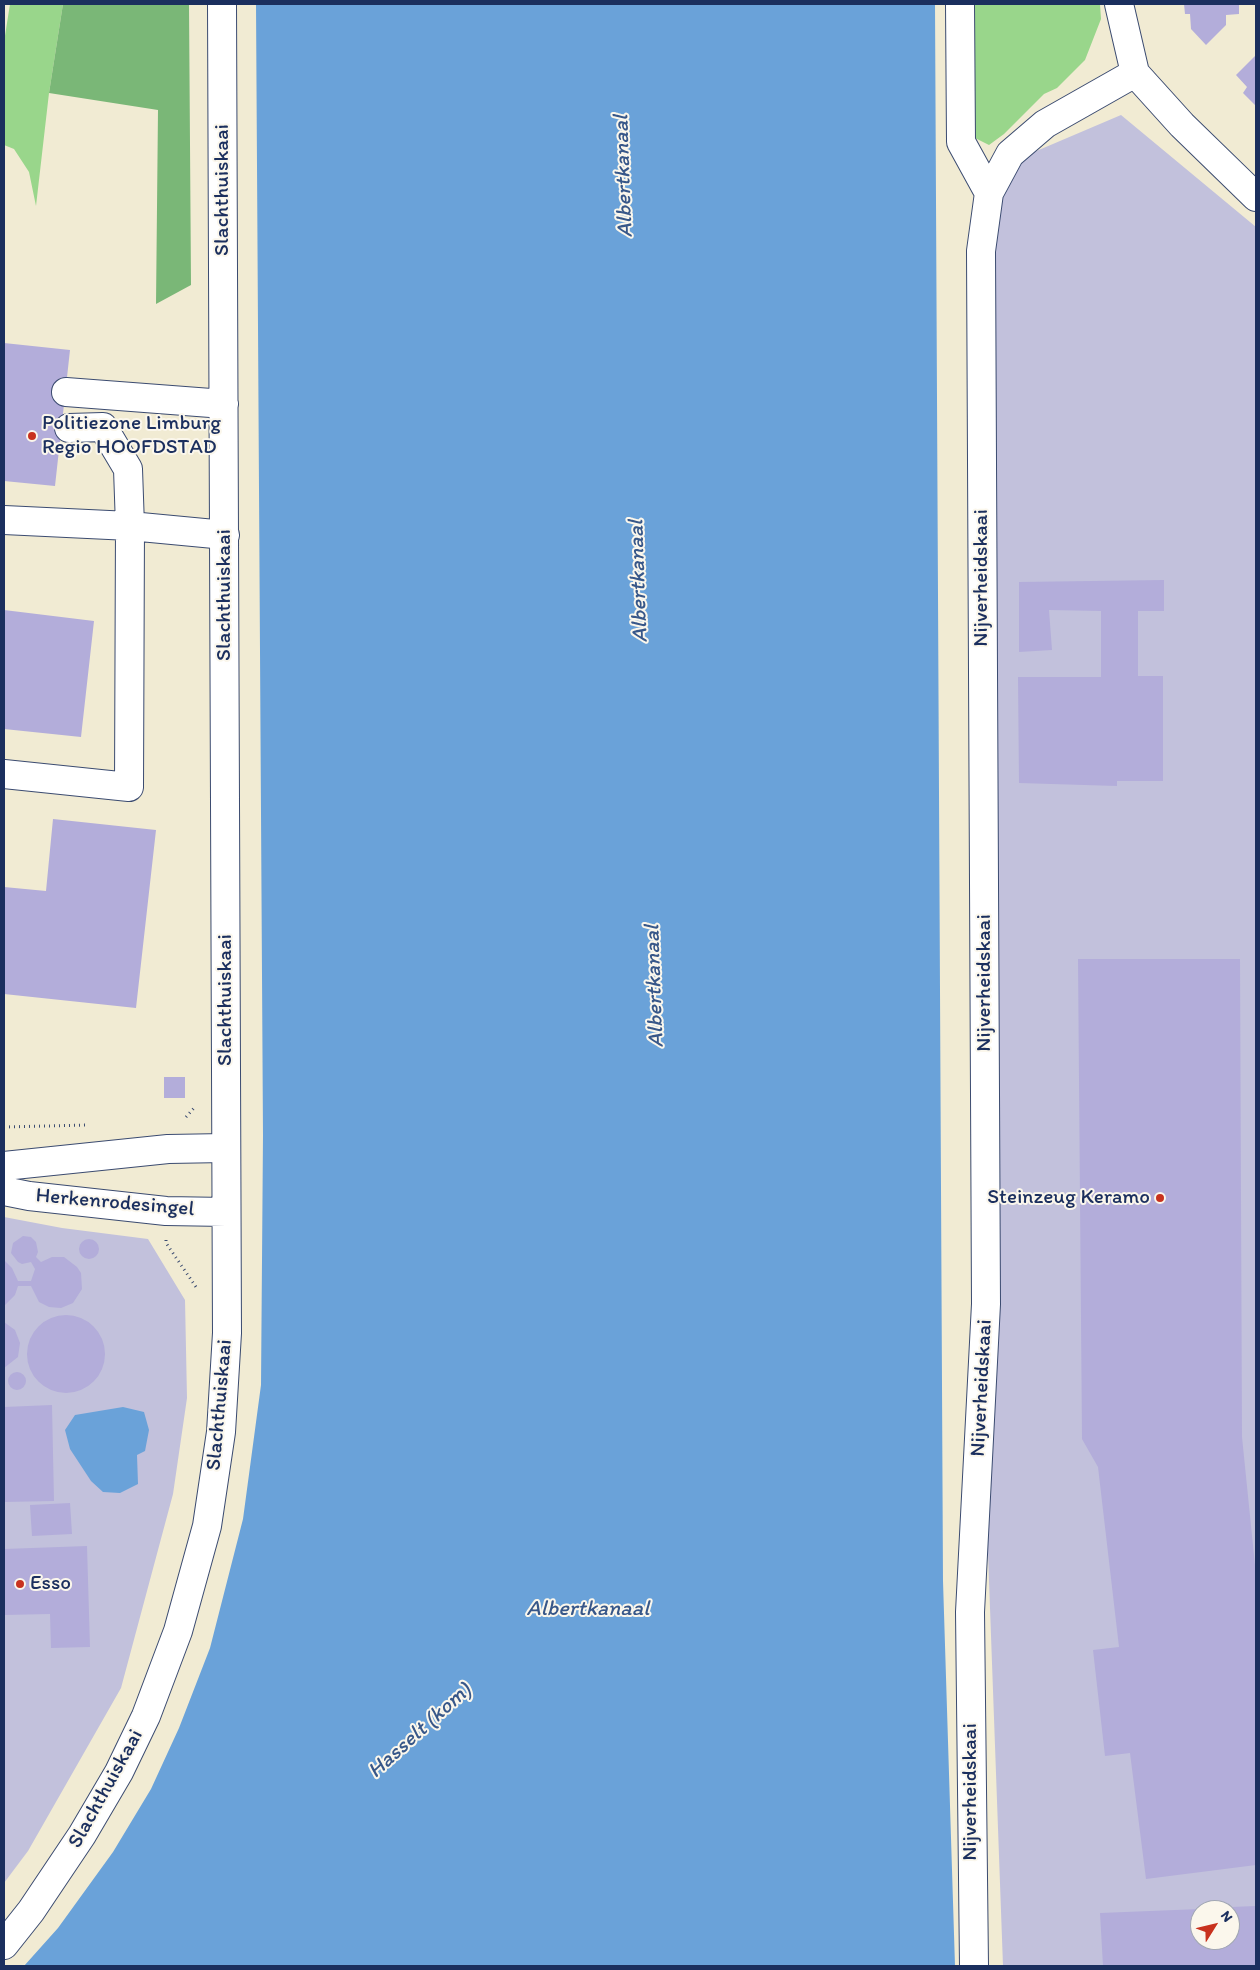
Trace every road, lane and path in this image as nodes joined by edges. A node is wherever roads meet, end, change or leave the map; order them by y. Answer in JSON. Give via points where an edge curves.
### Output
{"nodes":[{"id":1,"x":222,"y":4,"type":"edge"},
{"id":2,"x":960,"y":4,"type":"edge"},
{"id":3,"x":1118,"y":4,"type":"edge"},
{"id":4,"x":1135,"y":73,"type":"junction"},
{"id":5,"x":989,"y":192,"type":"junction"},
{"id":6,"x":1256,"y":197,"type":"edge"},
{"id":7,"x":66,"y":392,"type":"dead end"},
{"id":8,"x":224,"y":404,"type":"junction"},
{"id":9,"x":68,"y":428,"type":"dead end"},
{"id":10,"x":4,"y":520,"type":"edge"},
{"id":11,"x":130,"y":526,"type":"junction"},
{"id":12,"x":225,"y":535,"type":"junction"},
{"id":13,"x":4,"y":774,"type":"edge"},
{"id":14,"x":225,"y":1148,"type":"junction"},
{"id":15,"x":4,"y":1166,"type":"edge"},
{"id":16,"x":4,"y":1191,"type":"edge"},
{"id":17,"x":166,"y":1211,"type":"junction"},
{"id":18,"x":226,"y":1212,"type":"junction"},
{"id":19,"x":198,"y":1290,"type":"dead end"},
{"id":20,"x":4,"y":1945,"type":"edge"},
{"id":21,"x":974,"y":1966,"type":"edge"}],
"edges":[{"from":1,"to":8,"type":"street","name":"Slachthuiskaai"},
{"from":2,"to":5,"type":"street","via":[[961,142]]},
{"from":3,"to":4,"type":"street"},
{"from":4,"to":5,"type":"street","name":"Nijverheidskaai","via":[[1045,124],[1010,154]]},
{"from":4,"to":6,"type":"street","via":[[1182,125]]},
{"from":5,"to":21,"type":"street","name":"Nijverheidskaai","via":[[981,251],[986,1304],[970,1612]]},
{"from":7,"to":8,"type":"street"},
{"from":8,"to":12,"type":"street","name":"Slachthuiskaai"},
{"from":9,"to":11,"type":"street","via":[[103,426],[128,469]]},
{"from":10,"to":11,"type":"street"},
{"from":11,"to":12,"type":"street"},
{"from":11,"to":13,"type":"street","via":[[129,788]]},
{"from":12,"to":14,"type":"street","name":"Slachthuiskaai"},
{"from":14,"to":15,"type":"street","name":"Herkenrodesingel","via":[[168,1149]]},
{"from":14,"to":18,"type":"street","name":"Slachthuiskaai"},
{"from":16,"to":17,"type":"street","name":"Herkenrodesingel"},
{"from":17,"to":18,"type":"street","name":"Herkenrodesingel"},
{"from":17,"to":19,"type":"path","via":[[166,1243]]},
{"from":18,"to":20,"type":"street","name":"Slachthuiskaai","via":[[227,1340],[221,1432],[207,1526],[178,1631],[146,1716],[119,1772],[82,1835]]}]}
